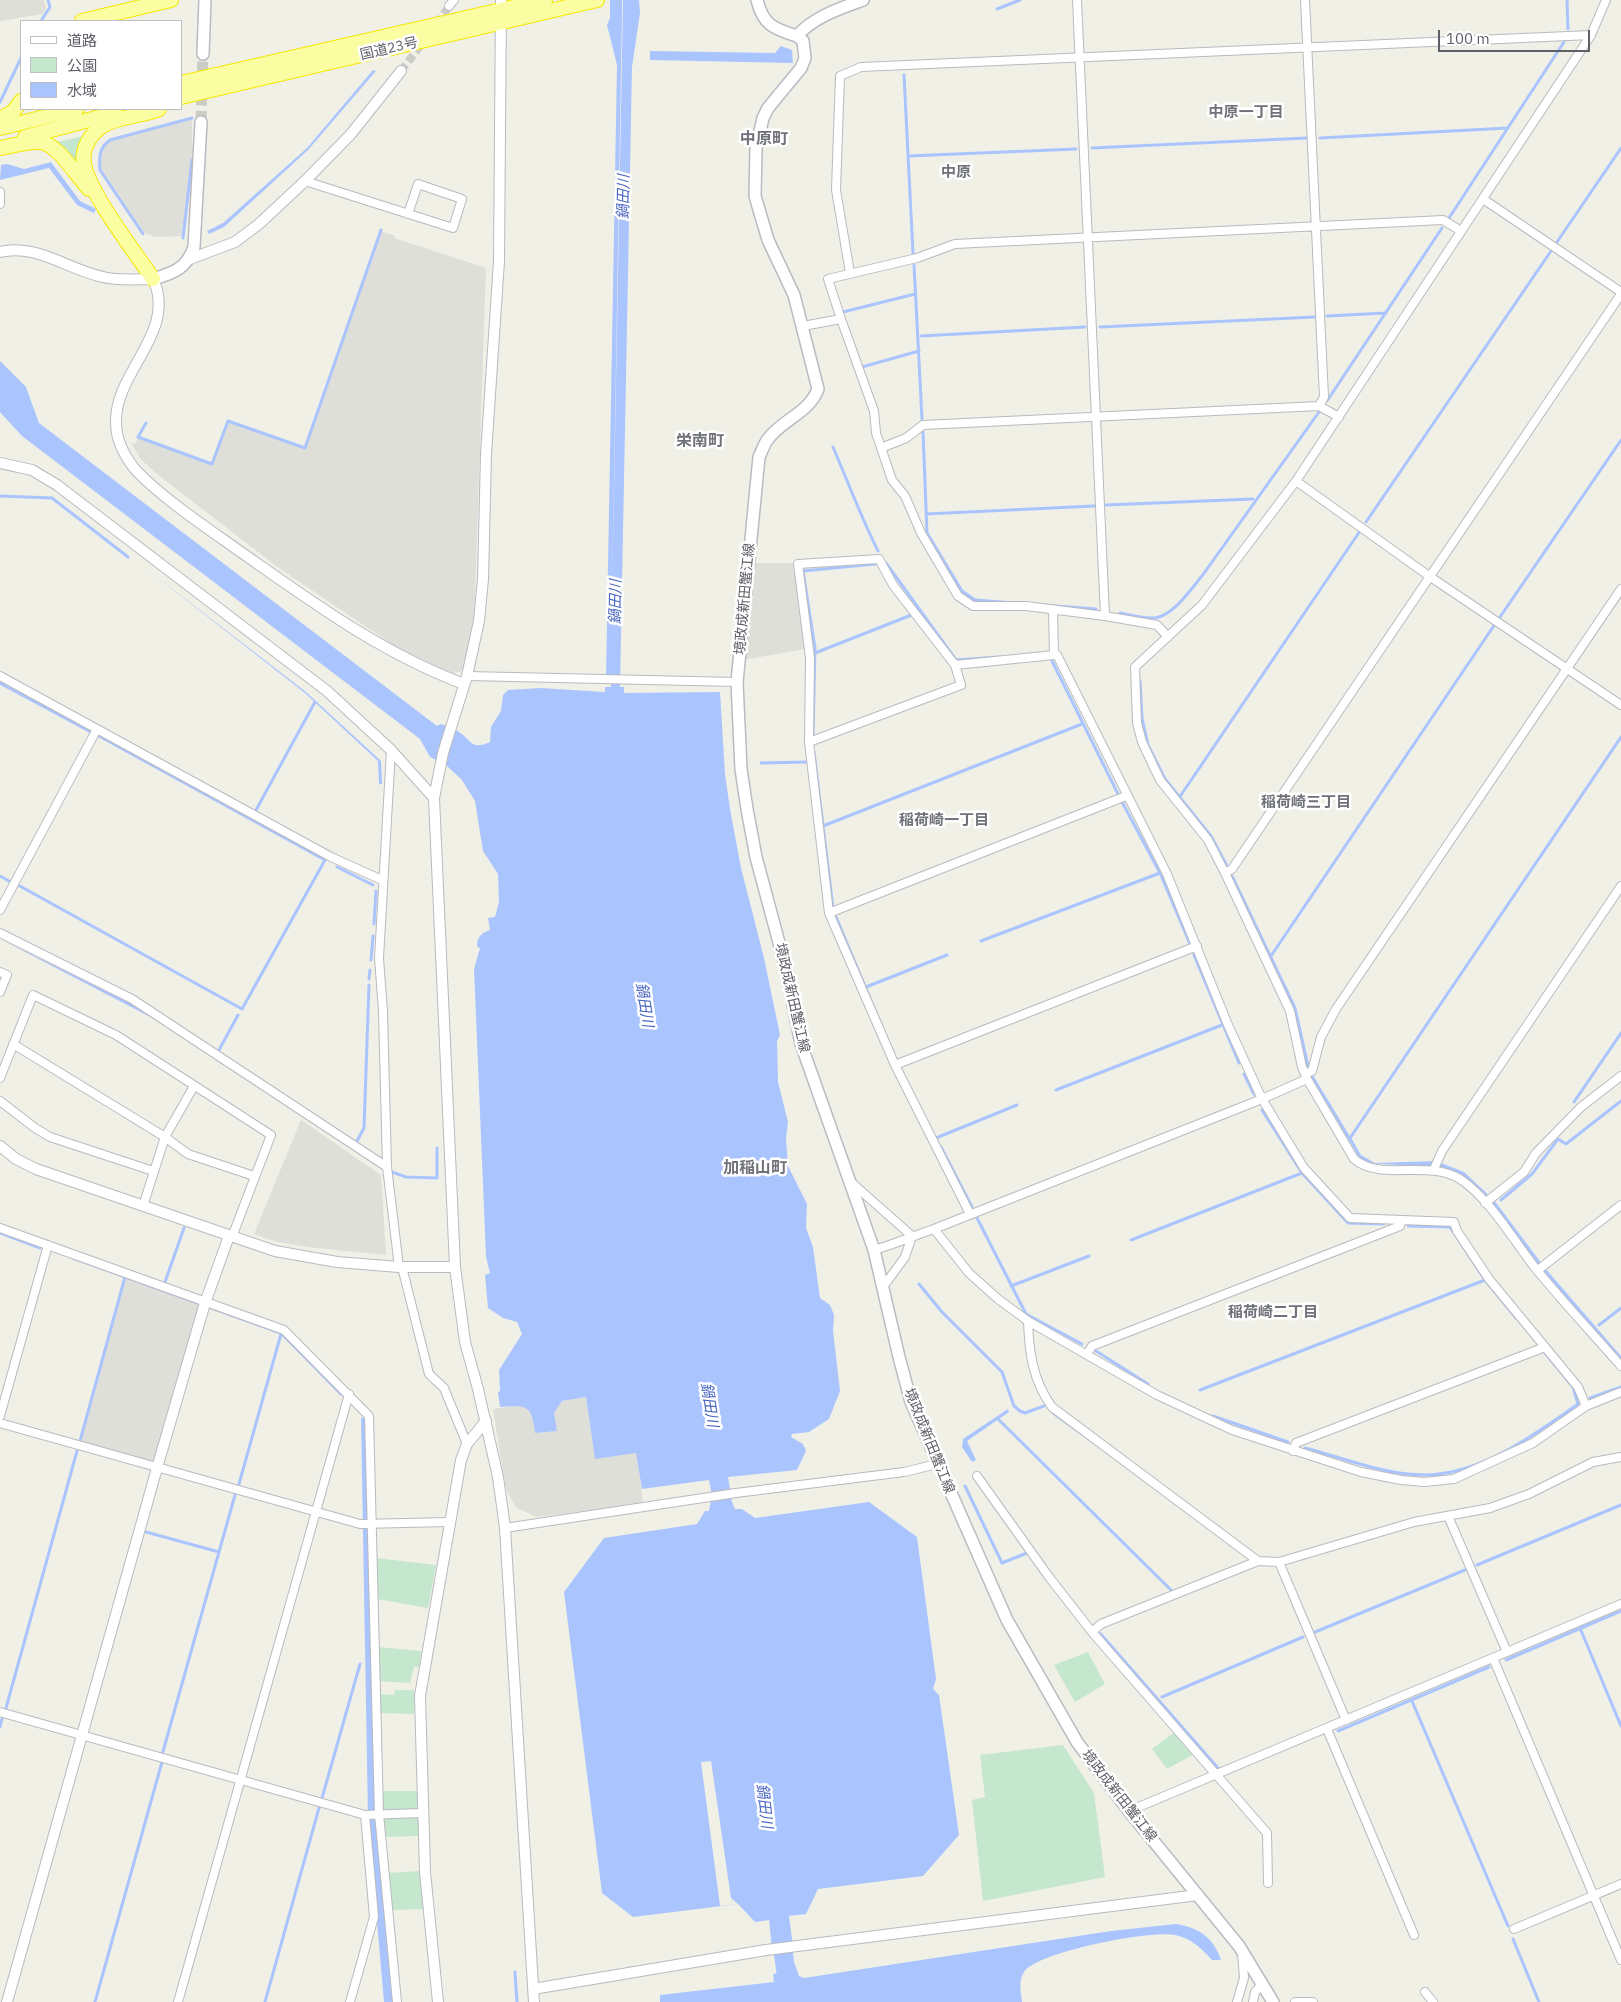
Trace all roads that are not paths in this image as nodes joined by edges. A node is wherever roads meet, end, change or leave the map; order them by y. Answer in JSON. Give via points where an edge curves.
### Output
{"nodes":[{"id":1,"x":170,"y":0,"type":"edge"},
{"id":2,"x":205,"y":0,"type":"edge"},
{"id":3,"x":545,"y":0,"type":"edge"},
{"id":4,"x":597,"y":0,"type":"edge"},
{"id":5,"x":757,"y":0,"type":"edge"},
{"id":6,"x":863,"y":0,"type":"edge"},
{"id":7,"x":1077,"y":0,"type":"edge"},
{"id":8,"x":1306,"y":0,"type":"edge"},
{"id":9,"x":1606,"y":0,"type":"edge"},
{"id":10,"x":502,"y":11,"type":"edge"},
{"id":11,"x":86,"y":20,"type":"edge"},
{"id":12,"x":1591,"y":35,"type":"junction"},
{"id":13,"x":797,"y":36,"type":"junction"},
{"id":14,"x":1308,"y":47,"type":"junction"},
{"id":15,"x":203,"y":54,"type":"tunnel mouth"},
{"id":16,"x":1080,"y":58,"type":"junction"},
{"id":17,"x":401,"y":72,"type":"tunnel mouth"},
{"id":18,"x":182,"y":83,"type":"edge"},
{"id":19,"x":184,"y":97,"type":"edge"},
{"id":20,"x":20,"y":102,"type":"edge"},
{"id":21,"x":73,"y":110,"type":"edge"},
{"id":22,"x":126,"y":110,"type":"edge"},
{"id":23,"x":155,"y":110,"type":"edge"},
{"id":24,"x":0,"y":119,"type":"edge"},
{"id":25,"x":201,"y":122,"type":"tunnel mouth"},
{"id":26,"x":0,"y":128,"type":"edge"},
{"id":27,"x":0,"y":143,"type":"edge"},
{"id":28,"x":0,"y":148,"type":"edge"},
{"id":29,"x":306,"y":181,"type":"junction"},
{"id":30,"x":0,"y":192,"type":"edge"},
{"id":31,"x":1483,"y":199,"type":"junction"},
{"id":32,"x":0,"y":204,"type":"edge"},
{"id":33,"x":106,"y":209,"type":"junction"},
{"id":34,"x":408,"y":214,"type":"junction"},
{"id":35,"x":1316,"y":226,"type":"junction"},
{"id":36,"x":1462,"y":231,"type":"junction"},
{"id":37,"x":1089,"y":238,"type":"junction"},
{"id":38,"x":0,"y":252,"type":"edge"},
{"id":39,"x":190,"y":259,"type":"junction"},
{"id":40,"x":850,"y":273,"type":"junction"},
{"id":41,"x":153,"y":279,"type":"junction"},
{"id":42,"x":1621,"y":293,"type":"edge"},
{"id":43,"x":841,"y":320,"type":"junction"},
{"id":44,"x":803,"y":326,"type":"junction"},
{"id":45,"x":1319,"y":406,"type":"junction"},
{"id":46,"x":1095,"y":415,"type":"junction"},
{"id":47,"x":1339,"y":417,"type":"junction"},
{"id":48,"x":880,"y":448,"type":"junction"},
{"id":49,"x":0,"y":463,"type":"edge"},
{"id":50,"x":1296,"y":481,"type":"junction"},
{"id":51,"x":1429,"y":576,"type":"junction"},
{"id":52,"x":1621,"y":589,"type":"edge"},
{"id":53,"x":1053,"y":609,"type":"junction"},
{"id":54,"x":1105,"y":616,"type":"junction"},
{"id":55,"x":1168,"y":637,"type":"junction"},
{"id":56,"x":1054,"y":655,"type":"junction"},
{"id":57,"x":955,"y":666,"type":"junction"},
{"id":58,"x":1567,"y":668,"type":"junction"},
{"id":59,"x":0,"y":676,"type":"edge"},
{"id":60,"x":465,"y":680,"type":"junction"},
{"id":61,"x":737,"y":682,"type":"junction"},
{"id":62,"x":1621,"y":705,"type":"edge"},
{"id":63,"x":97,"y":729,"type":"junction"},
{"id":64,"x":808,"y":742,"type":"junction"},
{"id":65,"x":391,"y":750,"type":"junction"},
{"id":66,"x":1126,"y":796,"type":"junction"},
{"id":67,"x":434,"y":798,"type":"junction"},
{"id":68,"x":1225,"y":874,"type":"junction"},
{"id":69,"x":382,"y":880,"type":"junction"},
{"id":70,"x":1621,"y":886,"type":"edge"},
{"id":71,"x":0,"y":910,"type":"edge"},
{"id":72,"x":828,"y":913,"type":"junction"},
{"id":73,"x":0,"y":933,"type":"edge"},
{"id":74,"x":1197,"y":946,"type":"junction"},
{"id":75,"x":0,"y":972,"type":"edge"},
{"id":76,"x":0,"y":992,"type":"edge"},
{"id":77,"x":13,"y":1044,"type":"junction"},
{"id":78,"x":895,"y":1065,"type":"junction"},
{"id":79,"x":1308,"y":1074,"type":"junction"},
{"id":80,"x":1621,"y":1076,"type":"edge"},
{"id":81,"x":0,"y":1078,"type":"edge"},
{"id":82,"x":194,"y":1086,"type":"junction"},
{"id":83,"x":1262,"y":1099,"type":"junction"},
{"id":84,"x":0,"y":1101,"type":"edge"},
{"id":85,"x":165,"y":1138,"type":"junction"},
{"id":86,"x":0,"y":1146,"type":"edge"},
{"id":87,"x":1435,"y":1166,"type":"junction"},
{"id":88,"x":387,"y":1167,"type":"junction"},
{"id":89,"x":153,"y":1171,"type":"junction"},
{"id":90,"x":254,"y":1176,"type":"junction"},
{"id":91,"x":850,"y":1182,"type":"junction"},
{"id":92,"x":1486,"y":1203,"type":"junction"},
{"id":93,"x":1621,"y":1204,"type":"edge"},
{"id":94,"x":143,"y":1206,"type":"junction"},
{"id":95,"x":970,"y":1214,"type":"junction"},
{"id":96,"x":1401,"y":1221,"type":"junction"},
{"id":97,"x":0,"y":1228,"type":"edge"},
{"id":98,"x":934,"y":1229,"type":"junction"},
{"id":99,"x":230,"y":1236,"type":"junction"},
{"id":100,"x":912,"y":1236,"type":"junction"},
{"id":101,"x":48,"y":1245,"type":"junction"},
{"id":102,"x":874,"y":1250,"type":"junction"},
{"id":103,"x":400,"y":1267,"type":"junction"},
{"id":104,"x":455,"y":1267,"type":"junction"},
{"id":105,"x":1540,"y":1268,"type":"junction"},
{"id":106,"x":884,"y":1287,"type":"junction"},
{"id":107,"x":205,"y":1304,"type":"junction"},
{"id":108,"x":1028,"y":1321,"type":"junction"},
{"id":109,"x":1545,"y":1347,"type":"junction"},
{"id":110,"x":1087,"y":1354,"type":"junction"},
{"id":111,"x":1621,"y":1366,"type":"edge"},
{"id":112,"x":1621,"y":1392,"type":"edge"},
{"id":113,"x":349,"y":1394,"type":"junction"},
{"id":114,"x":1586,"y":1406,"type":"junction"},
{"id":115,"x":0,"y":1416,"type":"edge"},
{"id":116,"x":486,"y":1421,"type":"junction"},
{"id":117,"x":0,"y":1424,"type":"edge"},
{"id":118,"x":467,"y":1444,"type":"junction"},
{"id":119,"x":1293,"y":1451,"type":"junction"},
{"id":120,"x":1621,"y":1457,"type":"edge"},
{"id":121,"x":937,"y":1464,"type":"junction"},
{"id":122,"x":157,"y":1468,"type":"junction"},
{"id":123,"x":978,"y":1476,"type":"dead end"},
{"id":124,"x":316,"y":1512,"type":"junction"},
{"id":125,"x":1448,"y":1516,"type":"junction"},
{"id":126,"x":450,"y":1522,"type":"junction"},
{"id":127,"x":371,"y":1524,"type":"junction"},
{"id":128,"x":505,"y":1528,"type":"junction"},
{"id":129,"x":1258,"y":1561,"type":"junction"},
{"id":130,"x":1279,"y":1562,"type":"junction"},
{"id":131,"x":1621,"y":1604,"type":"edge"},
{"id":132,"x":1092,"y":1632,"type":"junction"},
{"id":133,"x":1507,"y":1652,"type":"junction"},
{"id":134,"x":1494,"y":1658,"type":"junction"},
{"id":135,"x":0,"y":1712,"type":"edge"},
{"id":136,"x":1346,"y":1720,"type":"junction"},
{"id":137,"x":1327,"y":1729,"type":"junction"},
{"id":138,"x":82,"y":1735,"type":"junction"},
{"id":139,"x":1218,"y":1775,"type":"junction"},
{"id":140,"x":240,"y":1780,"type":"junction"},
{"id":141,"x":1129,"y":1810,"type":"junction"},
{"id":142,"x":422,"y":1813,"type":"junction"},
{"id":143,"x":378,"y":1814,"type":"junction"},
{"id":144,"x":365,"y":1815,"type":"junction"},
{"id":145,"x":1268,"y":1883,"type":"dead end"},
{"id":146,"x":1621,"y":1884,"type":"edge"},
{"id":147,"x":1198,"y":1895,"type":"junction"},
{"id":148,"x":1594,"y":1896,"type":"junction"},
{"id":149,"x":1514,"y":1930,"type":"dead end"},
{"id":150,"x":1414,"y":1935,"type":"dead end"},
{"id":151,"x":1242,"y":1950,"type":"junction"},
{"id":152,"x":1621,"y":1960,"type":"edge"},
{"id":153,"x":1263,"y":1984,"type":"junction"},
{"id":154,"x":533,"y":1989,"type":"junction"},
{"id":155,"x":1425,"y":1992,"type":"dead end"},
{"id":156,"x":7,"y":2002,"type":"edge"},
{"id":157,"x":178,"y":2002,"type":"edge"},
{"id":158,"x":350,"y":2002,"type":"edge"},
{"id":159,"x":397,"y":2002,"type":"edge"},
{"id":160,"x":438,"y":2002,"type":"edge"},
{"id":161,"x":534,"y":2002,"type":"edge"},
{"id":162,"x":1237,"y":2002,"type":"edge"},
{"id":163,"x":1253,"y":2002,"type":"edge"},
{"id":164,"x":1273,"y":2002,"type":"edge"},
{"id":165,"x":1294,"y":2002,"type":"edge"},
{"id":166,"x":1313,"y":2002,"type":"edge"},
{"id":167,"x":1433,"y":2002,"type":"edge"}],
"edges":[{"from":1,"to":11,"type":"highway"},
{"from":2,"to":15,"type":"main road"},
{"from":3,"to":10,"type":"highway","name":"国道23号"},
{"from":4,"to":10,"type":"highway","name":"国道23号"},
{"from":5,"to":13,"type":"main road","via":[[768,24]]},
{"from":6,"to":13,"type":"main road","via":[[803,28]]},
{"from":7,"to":16,"type":"street"},
{"from":8,"to":14,"type":"street"},
{"from":9,"to":12,"type":"street"},
{"from":10,"to":18,"type":"highway","name":"国道23号"},
{"from":10,"to":19,"type":"highway","name":"国道23号"},
{"from":10,"to":60,"type":"street","via":[[499,261],[486,454],[483,579],[479,621]]},
{"from":12,"to":14,"type":"street"},
{"from":12,"to":31,"type":"street"},
{"from":13,"to":44,"type":"main road","name":"境政成新田蟹江線","via":[[803,42],[805,58],[763,118],[756,149],[755,196],[768,240],[794,295]]},
{"from":14,"to":16,"type":"street"},
{"from":14,"to":35,"type":"street"},
{"from":16,"to":37,"type":"street"},
{"from":16,"to":40,"type":"street","via":[[861,67],[840,76],[836,190]]},
{"from":17,"to":29,"type":"street","via":[[351,134]]},
{"from":20,"to":24,"type":"highway","via":[[13,112]]},
{"from":21,"to":26,"type":"highway"},
{"from":22,"to":27,"type":"highway"},
{"from":23,"to":33,"type":"highway","via":[[105,124],[93,134],[84,149],[87,175]]},
{"from":25,"to":39,"type":"main road","via":[[195,235]]},
{"from":28,"to":33,"type":"highway","via":[[40,142],[49,145],[60,153]]},
{"from":29,"to":34,"type":"street"},
{"from":29,"to":39,"type":"street","via":[[235,242]]},
{"from":30,"to":32,"type":"street"},
{"from":31,"to":36,"type":"street"},
{"from":31,"to":42,"type":"street"},
{"from":33,"to":41,"type":"highway"},
{"from":34,"to":34,"type":"street","via":[[453,228],[462,199],[418,184]]},
{"from":35,"to":36,"type":"street","via":[[1443,220]]},
{"from":35,"to":37,"type":"street"},
{"from":35,"to":45,"type":"street","via":[[1324,396]]},
{"from":36,"to":47,"type":"street"},
{"from":37,"to":40,"type":"street","via":[[955,244],[917,258]]},
{"from":37,"to":46,"type":"street"},
{"from":38,"to":41,"type":"street","via":[[41,254],[104,278]]},
{"from":39,"to":41,"type":"main road","via":[[183,268]]},
{"from":40,"to":43,"type":"street","via":[[828,279]]},
{"from":41,"to":60,"type":"street","via":[[159,290],[160,303],[155,327],[125,386],[116,412],[119,439],[134,468],[212,532],[326,613],[428,670]]},
{"from":42,"to":51,"type":"street"},
{"from":43,"to":44,"type":"street"},
{"from":43,"to":48,"type":"street","via":[[874,411]]},
{"from":44,"to":61,"type":"main road","name":"境政成新田蟹江線","via":[[818,389],[808,407],[767,440],[759,457]]},
{"from":45,"to":46,"type":"street"},
{"from":45,"to":47,"type":"street"},
{"from":46,"to":48,"type":"street","via":[[923,425],[906,438]]},
{"from":46,"to":54,"type":"street"},
{"from":47,"to":50,"type":"street"},
{"from":48,"to":53,"type":"street","via":[[896,487],[904,496],[921,533],[958,596],[974,606]]},
{"from":49,"to":65,"type":"street","via":[[32,470],[57,485],[327,691]]},
{"from":50,"to":51,"type":"street"},
{"from":50,"to":55,"type":"street","via":[[1202,604]]},
{"from":51,"to":58,"type":"street"},
{"from":51,"to":68,"type":"street","via":[[1232,869]]},
{"from":52,"to":58,"type":"street"},
{"from":53,"to":54,"type":"street"},
{"from":53,"to":56,"type":"street"},
{"from":54,"to":55,"type":"street","via":[[1157,625]]},
{"from":55,"to":68,"type":"street","via":[[1135,667],[1137,723],[1160,780],[1208,840]]},
{"from":56,"to":57,"type":"street"},
{"from":56,"to":66,"type":"street","via":[[1057,655]]},
{"from":57,"to":64,"type":"street","via":[[961,685]]},
{"from":57,"to":64,"type":"street","via":[[894,585],[879,559],[798,564],[810,658]]},
{"from":58,"to":62,"type":"street"},
{"from":58,"to":79,"type":"street","via":[[1336,1009],[1321,1037]]},
{"from":59,"to":63,"type":"street"},
{"from":60,"to":61,"type":"street"},
{"from":60,"to":67,"type":"street"},
{"from":61,"to":91,"type":"main road","name":"境政成新田蟹江線","via":[[741,769],[756,857],[785,965],[801,1044]]},
{"from":63,"to":69,"type":"street","via":[[331,857]]},
{"from":63,"to":71,"type":"street"},
{"from":64,"to":72,"type":"street"},
{"from":65,"to":67,"type":"street"},
{"from":65,"to":69,"type":"street"},
{"from":66,"to":72,"type":"street"},
{"from":66,"to":74,"type":"street","via":[[1167,874]]},
{"from":67,"to":104,"type":"street"},
{"from":68,"to":79,"type":"street","via":[[1290,1011]]},
{"from":69,"to":88,"type":"street","via":[[379,958]]},
{"from":70,"to":87,"type":"street"},
{"from":72,"to":78,"type":"street"},
{"from":73,"to":88,"type":"street","via":[[132,999]]},
{"from":74,"to":78,"type":"street"},
{"from":74,"to":83,"type":"street"},
{"from":75,"to":76,"type":"street","via":[[7,975]]},
{"from":77,"to":81,"type":"street"},
{"from":77,"to":82,"type":"street","via":[[33,995],[116,1035]]},
{"from":77,"to":85,"type":"street"},
{"from":78,"to":95,"type":"street"},
{"from":79,"to":83,"type":"street"},
{"from":79,"to":87,"type":"street","via":[[1354,1159],[1360,1164],[1375,1169]]},
{"from":80,"to":92,"type":"street","via":[[1581,1107],[1536,1153],[1524,1172]]},
{"from":82,"to":85,"type":"street"},
{"from":82,"to":90,"type":"street","via":[[270,1135]]},
{"from":83,"to":95,"type":"street"},
{"from":83,"to":96,"type":"street","via":[[1304,1168],[1350,1218]]},
{"from":84,"to":89,"type":"street","via":[[50,1137]]},
{"from":85,"to":89,"type":"street"},
{"from":85,"to":90,"type":"street","via":[[188,1154]]},
{"from":86,"to":94,"type":"street","via":[[36,1169]]},
{"from":87,"to":92,"type":"street","via":[[1461,1180]]},
{"from":88,"to":103,"type":"street"},
{"from":89,"to":94,"type":"street"},
{"from":90,"to":99,"type":"street"},
{"from":91,"to":100,"type":"street"},
{"from":91,"to":102,"type":"main road","name":"境政成新田蟹江線"},
{"from":92,"to":105,"type":"street"},
{"from":93,"to":105,"type":"street"},
{"from":94,"to":99,"type":"street"},
{"from":95,"to":98,"type":"street"},
{"from":96,"to":109,"type":"street","via":[[1454,1222],[1489,1279]]},
{"from":96,"to":110,"type":"street","via":[[1400,1226],[1092,1346]]},
{"from":97,"to":101,"type":"street"},
{"from":98,"to":100,"type":"street"},
{"from":98,"to":108,"type":"street","via":[[970,1273]]},
{"from":99,"to":103,"type":"street","via":[[304,1258]]},
{"from":99,"to":107,"type":"street"},
{"from":100,"to":102,"type":"street"},
{"from":100,"to":106,"type":"street","via":[[905,1257]]},
{"from":101,"to":107,"type":"street"},
{"from":101,"to":115,"type":"street"},
{"from":102,"to":106,"type":"main road","name":"境政成新田蟹江線"},
{"from":103,"to":104,"type":"street"},
{"from":103,"to":118,"type":"street","via":[[430,1374],[444,1388]]},
{"from":104,"to":116,"type":"street","via":[[465,1342]]},
{"from":105,"to":111,"type":"street"},
{"from":106,"to":121,"type":"main road","name":"境政成新田蟹江線","via":[[911,1402]]},
{"from":107,"to":113,"type":"street","via":[[284,1330]]},
{"from":107,"to":122,"type":"street"},
{"from":108,"to":110,"type":"street"},
{"from":108,"to":129,"type":"street","via":[[1032,1364],[1042,1393],[1052,1407]]},
{"from":109,"to":114,"type":"street","via":[[1578,1387]]},
{"from":109,"to":119,"type":"street","via":[[1296,1443]]},
{"from":110,"to":119,"type":"street","via":[[1157,1395],[1215,1422]]},
{"from":112,"to":114,"type":"street"},
{"from":113,"to":124,"type":"street"},
{"from":113,"to":127,"type":"street","via":[[369,1416]]},
{"from":114,"to":119,"type":"street","via":[[1533,1444],[1454,1479],[1401,1480],[1361,1472]]},
{"from":116,"to":118,"type":"street"},
{"from":116,"to":128,"type":"street"},
{"from":117,"to":122,"type":"street"},
{"from":118,"to":126,"type":"street"},
{"from":120,"to":125,"type":"street","via":[[1593,1462],[1529,1494],[1490,1508]]},
{"from":121,"to":128,"type":"street","via":[[904,1472],[736,1492]]},
{"from":121,"to":141,"type":"main road","name":"境政成新田蟹江線","via":[[1007,1620],[1077,1742]]},
{"from":122,"to":124,"type":"street"},
{"from":122,"to":138,"type":"street"},
{"from":123,"to":132,"type":"street"},
{"from":124,"to":127,"type":"street"},
{"from":124,"to":140,"type":"street"},
{"from":125,"to":130,"type":"street","via":[[1414,1522]]},
{"from":125,"to":133,"type":"street"},
{"from":126,"to":127,"type":"street"},
{"from":126,"to":142,"type":"street","via":[[420,1696]]},
{"from":127,"to":143,"type":"street"},
{"from":128,"to":154,"type":"street"},
{"from":129,"to":130,"type":"street"},
{"from":129,"to":132,"type":"street","via":[[1101,1624]]},
{"from":130,"to":136,"type":"street"},
{"from":131,"to":133,"type":"street"},
{"from":132,"to":139,"type":"street"},
{"from":133,"to":134,"type":"street"},
{"from":134,"to":136,"type":"street"},
{"from":134,"to":148,"type":"street"},
{"from":135,"to":138,"type":"street"},
{"from":136,"to":137,"type":"street"},
{"from":137,"to":139,"type":"street"},
{"from":137,"to":150,"type":"street"},
{"from":138,"to":140,"type":"street"},
{"from":138,"to":156,"type":"street"},
{"from":139,"to":141,"type":"street"},
{"from":139,"to":145,"type":"street","via":[[1267,1833]]},
{"from":140,"to":144,"type":"street"},
{"from":140,"to":157,"type":"street"},
{"from":141,"to":147,"type":"main road","name":"境政成新田蟹江線"},
{"from":142,"to":143,"type":"street"},
{"from":142,"to":160,"type":"street"},
{"from":143,"to":144,"type":"street"},
{"from":143,"to":159,"type":"street"},
{"from":144,"to":158,"type":"street","via":[[374,1917]]},
{"from":146,"to":148,"type":"street"},
{"from":147,"to":151,"type":"main road","name":"境政成新田蟹江線"},
{"from":147,"to":154,"type":"street","via":[[766,1950]]},
{"from":148,"to":149,"type":"street"},
{"from":148,"to":152,"type":"street"},
{"from":151,"to":153,"type":"main road","name":"境政成新田蟹江線"},
{"from":151,"to":162,"type":"street","via":[[1244,1978]]},
{"from":153,"to":163,"type":"street","via":[[1255,1992]]},
{"from":153,"to":164,"type":"main road","name":"境政成新田蟹江線"},
{"from":154,"to":161,"type":"street"},
{"from":155,"to":167,"type":"street"},
{"from":165,"to":166,"type":"street"}]}
